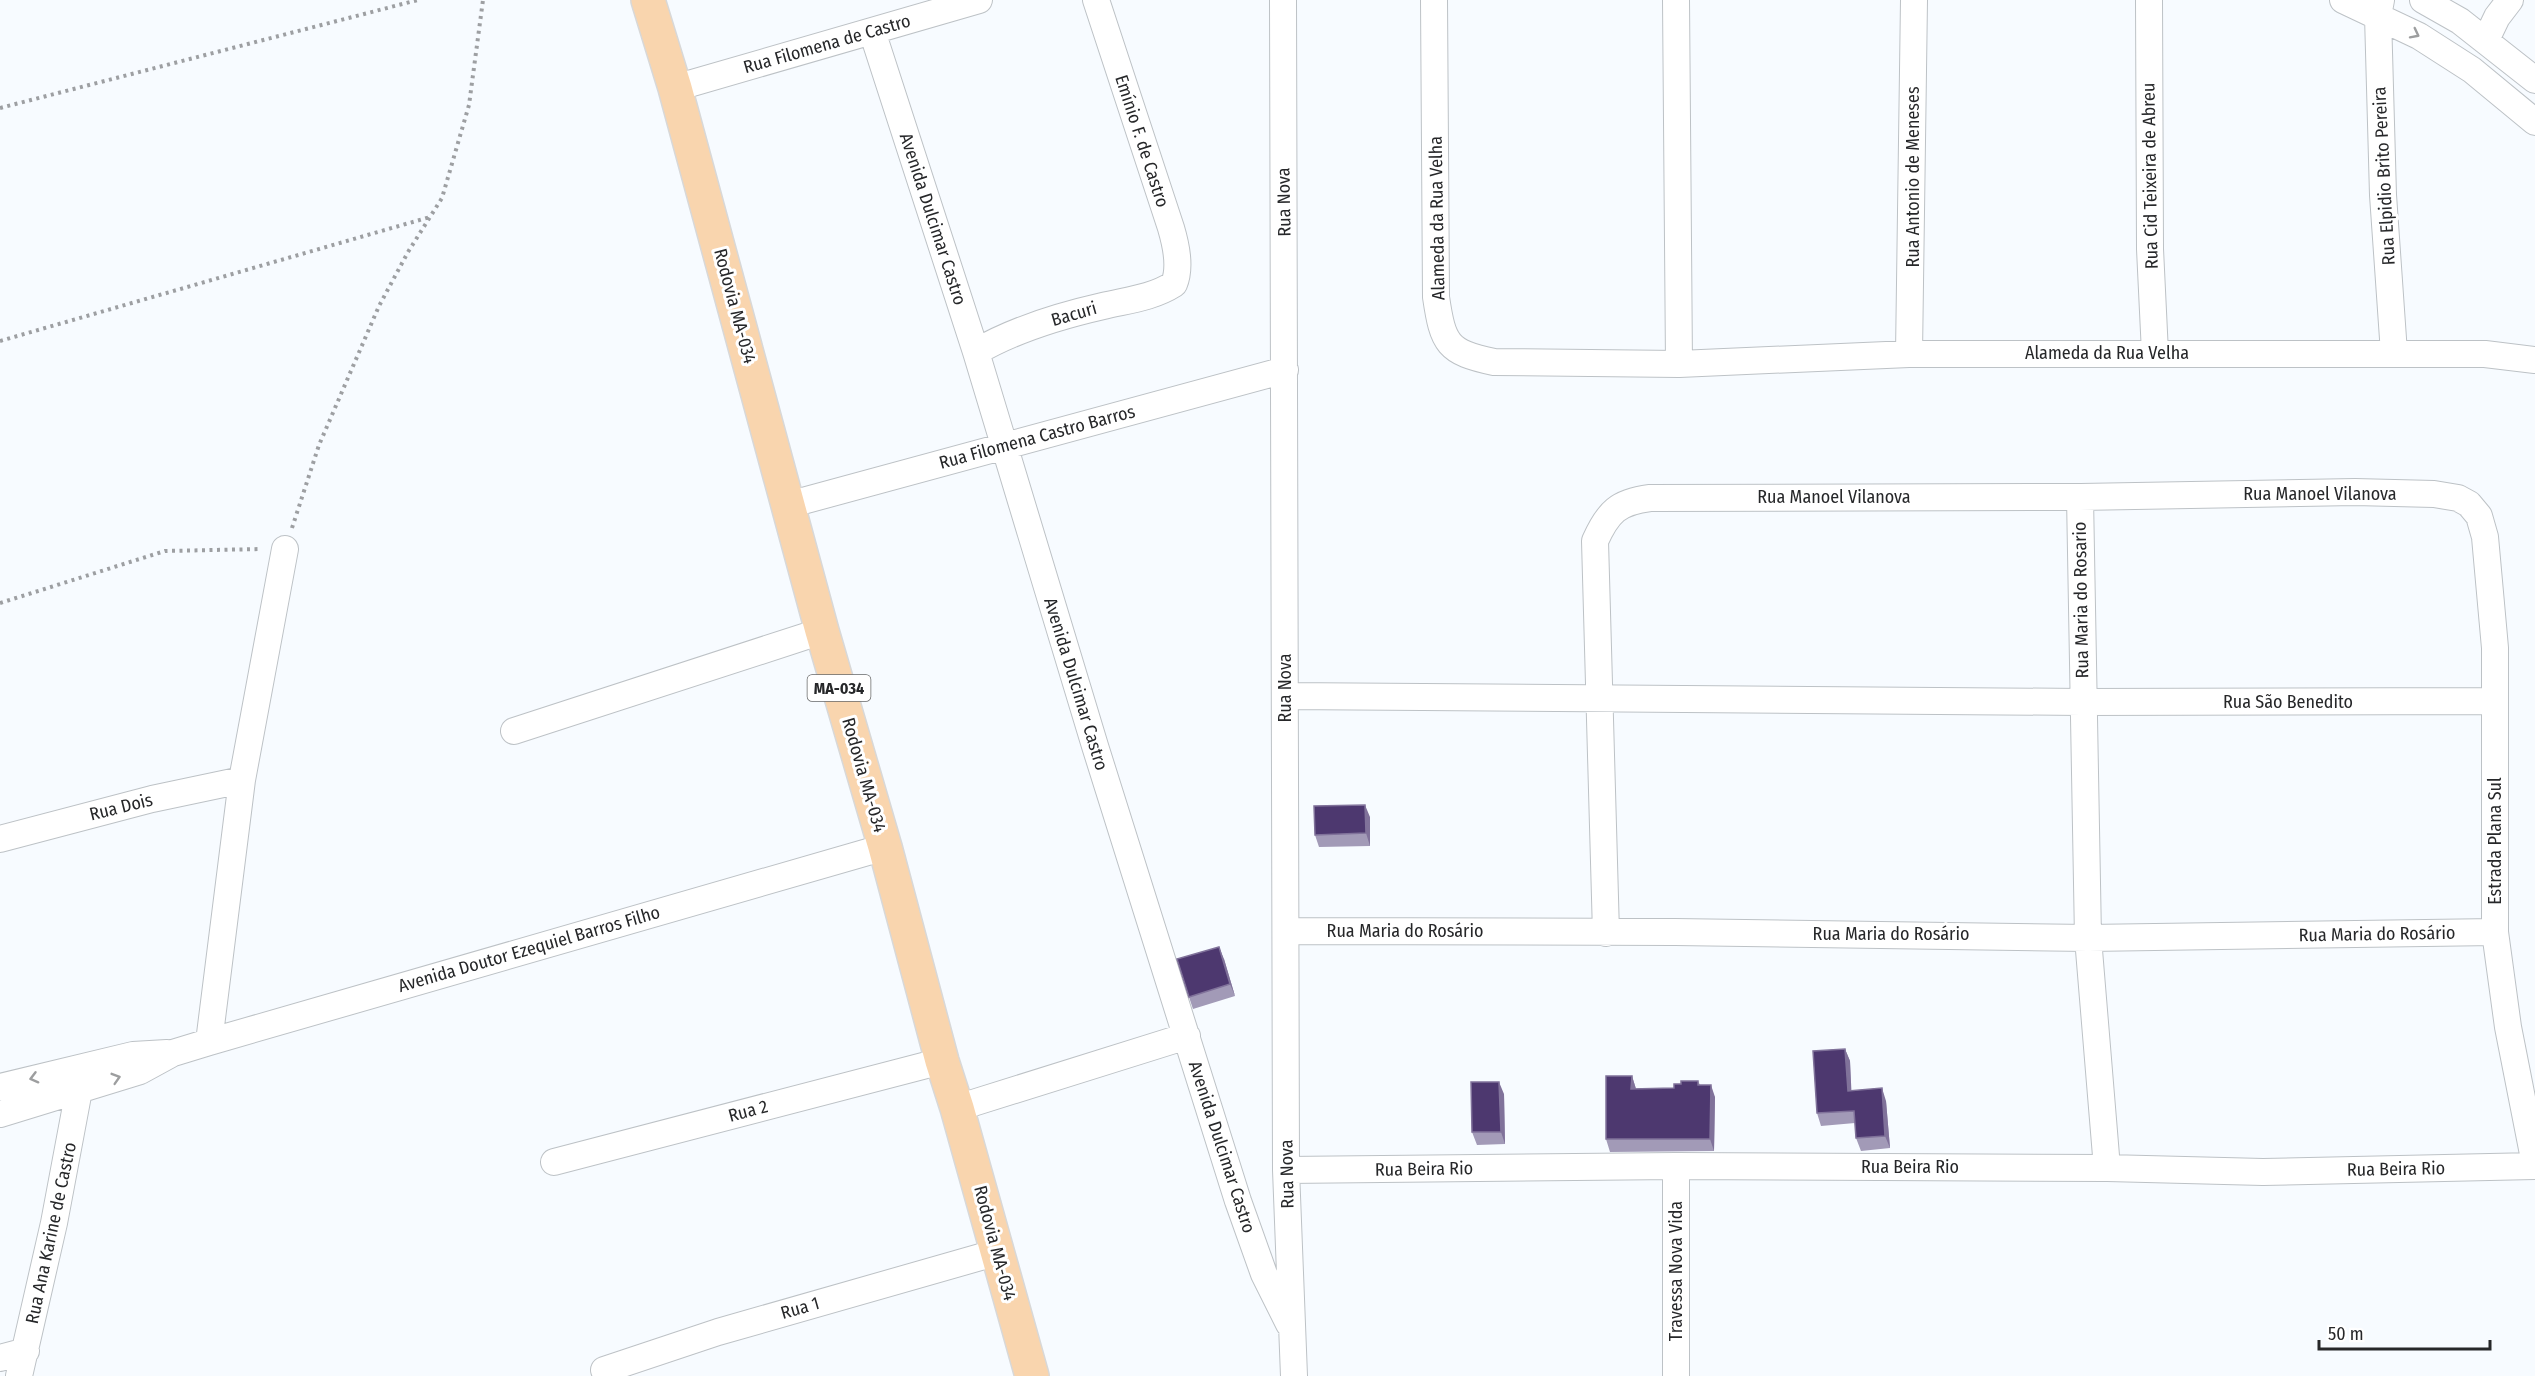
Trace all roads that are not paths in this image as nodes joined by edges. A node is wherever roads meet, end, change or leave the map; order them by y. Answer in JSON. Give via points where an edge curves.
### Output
{"nodes":[{"id":1,"x":648,"y":0,"type":"edge"},
{"id":2,"x":979,"y":0,"type":"edge"},
{"id":3,"x":1096,"y":0,"type":"edge"},
{"id":4,"x":1283,"y":0,"type":"edge"},
{"id":5,"x":1434,"y":0,"type":"edge"},
{"id":6,"x":1676,"y":0,"type":"edge"},
{"id":7,"x":1914,"y":0,"type":"edge"},
{"id":8,"x":2149,"y":0,"type":"edge"},
{"id":9,"x":2343,"y":0,"type":"edge"},
{"id":10,"x":2423,"y":0,"type":"edge"},
{"id":11,"x":2510,"y":0,"type":"edge"},
{"id":12,"x":2380,"y":8,"type":"edge"},
{"id":13,"x":872,"y":31,"type":"junction"},
{"id":14,"x":2486,"y":40,"type":"junction"},
{"id":15,"x":2535,"y":80,"type":"edge"},
{"id":16,"x":675,"y":88,"type":"junction"},
{"id":17,"x":2535,"y":122,"type":"edge"},
{"id":18,"x":1174,"y":284,"type":"joint"},
{"id":19,"x":976,"y":352,"type":"junction"},
{"id":20,"x":2155,"y":353,"type":"junction"},
{"id":21,"x":2394,"y":353,"type":"junction"},
{"id":22,"x":1910,"y":354,"type":"junction"},
{"id":23,"x":2535,"y":360,"type":"edge"},
{"id":24,"x":1679,"y":364,"type":"junction"},
{"id":25,"x":1285,"y":370,"type":"junction"},
{"id":26,"x":1003,"y":446,"type":"junction"},
{"id":27,"x":2080,"y":497,"type":"junction"},
{"id":28,"x":788,"y":505,"type":"junction"},
{"id":29,"x":2479,"y":516,"type":"joint"},
{"id":30,"x":285,"y":549,"type":"road end"},
{"id":31,"x":822,"y":631,"type":"junction"},
{"id":32,"x":1285,"y":696,"type":"junction"},
{"id":33,"x":1600,"y":699,"type":"junction"},
{"id":34,"x":2495,"y":701,"type":"junction"},
{"id":35,"x":2082,"y":702,"type":"junction"},
{"id":36,"x":514,"y":731,"type":"dead end"},
{"id":37,"x":242,"y":780,"type":"junction"},
{"id":38,"x":0,"y":839,"type":"edge"},
{"id":39,"x":885,"y":847,"type":"junction"},
{"id":40,"x":1287,"y":931,"type":"junction"},
{"id":41,"x":2495,"y":932,"type":"junction"},
{"id":42,"x":1606,"y":933,"type":"junction"},
{"id":43,"x":2088,"y":938,"type":"junction"},
{"id":44,"x":1187,"y":1036,"type":"junction"},
{"id":45,"x":209,"y":1042,"type":"junction"},
{"id":46,"x":173,"y":1053,"type":"junction"},
{"id":47,"x":942,"y":1061,"type":"junction"},
{"id":48,"x":0,"y":1087,"type":"edge"},
{"id":49,"x":79,"y":1090,"type":"junction"},
{"id":50,"x":957,"y":1108,"type":"junction"},
{"id":51,"x":0,"y":1114,"type":"edge"},
{"id":52,"x":554,"y":1161,"type":"dead end"},
{"id":53,"x":2535,"y":1165,"type":"edge"},
{"id":54,"x":1676,"y":1166,"type":"junction"},
{"id":55,"x":2107,"y":1168,"type":"junction"},
{"id":56,"x":1286,"y":1170,"type":"junction"},
{"id":57,"x":998,"y":1252,"type":"junction"},
{"id":58,"x":1292,"y":1331,"type":"junction"},
{"id":59,"x":26,"y":1351,"type":"junction"},
{"id":60,"x":0,"y":1358,"type":"edge"},
{"id":61,"x":602,"y":1374,"type":"edge"},
{"id":62,"x":19,"y":1376,"type":"edge"},
{"id":63,"x":1032,"y":1376,"type":"edge"},
{"id":64,"x":1294,"y":1376,"type":"edge"},
{"id":65,"x":1676,"y":1376,"type":"edge"}],
"edges":[{"from":1,"to":16,"type":"main road","name":"Rodovia MA-034","number":"MA-034"},
{"from":2,"to":13,"type":"street","name":"Rua Filomena de Castro"},
{"from":3,"to":18,"type":"street","name":"Emínio F. de Castro","via":[[1171,228],[1178,273]]},
{"from":4,"to":25,"type":"street","name":"Rua Nova"},
{"from":5,"to":24,"type":"street","name":"Alameda da Rua Velha","via":[[1436,297],[1448,343],[1469,357],[1494,362]]},
{"from":6,"to":24,"type":"street"},
{"from":7,"to":22,"type":"street","name":"Rua Antonio de Meneses"},
{"from":8,"to":20,"type":"street","name":"Rua Cid Teixeira de Abreu","via":[[2150,249]]},
{"from":9,"to":12,"type":"street"},
{"from":10,"to":14,"type":"street"},
{"from":11,"to":14,"type":"street"},
{"from":12,"to":17,"type":"street","one_way":true,"via":[[2472,70]]},
{"from":12,"to":21,"type":"street","name":"Rua Elpidio Brito Pereira","via":[[2383,195]]},
{"from":13,"to":16,"type":"street","name":"Rua Filomena de Castro"},
{"from":13,"to":19,"type":"street","name":"Avenida Dulcimar Castro"},
{"from":14,"to":15,"type":"street"},
{"from":16,"to":28,"type":"main road","name":"Rodovia MA-034","number":"MA-034"},
{"from":18,"to":19,"type":"street","name":"Bacuri","via":[[1149,297],[1039,324]]},
{"from":19,"to":26,"type":"street","name":"Avenida Dulcimar Castro"},
{"from":20,"to":21,"type":"street","name":"Alameda da Rua Velha"},
{"from":20,"to":22,"type":"street","name":"Alameda da Rua Velha"},
{"from":21,"to":23,"type":"street","name":"Alameda da Rua Velha","via":[[2485,354]]},
{"from":22,"to":24,"type":"street","name":"Alameda da Rua Velha"},
{"from":25,"to":26,"type":"street","name":"Rua Filomena Castro Barros"},
{"from":25,"to":32,"type":"street","name":"Rua Nova"},
{"from":26,"to":28,"type":"street","name":"Rua Filomena Castro Barros"},
{"from":26,"to":44,"type":"street","name":"Avenida Dulcimar Castro"},
{"from":27,"to":29,"type":"street","name":"Rua Manoel Vilanova","via":[[2434,494],[2464,501]]},
{"from":27,"to":33,"type":"street","name":"Rua Manoel Vilanova","via":[[1632,500],[1614,509],[1594,541]]},
{"from":27,"to":35,"type":"street","name":"Rua Maria do Rosario"},
{"from":28,"to":31,"type":"main road","name":"Rodovia MA-034","number":"MA-034"},
{"from":29,"to":34,"type":"street","name":"Estrada Plana Sul","via":[[2489,569]]},
{"from":30,"to":37,"type":"street"},
{"from":31,"to":36,"type":"street"},
{"from":31,"to":39,"type":"main road","name":"Rodovia MA-034","number":"MA-034"},
{"from":32,"to":33,"type":"street","name":"Rua São Benedito"},
{"from":32,"to":40,"type":"street","name":"Rua Nova"},
{"from":33,"to":35,"type":"street","name":"Rua São Benedito"},
{"from":33,"to":42,"type":"street","name":"Rua Manoel Vilanova"},
{"from":34,"to":35,"type":"street","name":"Rua São Benedito"},
{"from":34,"to":41,"type":"street","name":"Estrada Plana Sul"},
{"from":35,"to":43,"type":"street","name":"Rua Maria do Rosario"},
{"from":37,"to":38,"type":"street","name":"Rua Dois"},
{"from":37,"to":45,"type":"street"},
{"from":39,"to":45,"type":"street","name":"Avenida Doutor Ezequiel Barros Filho"},
{"from":39,"to":47,"type":"main road","name":"Rodovia MA-034","number":"MA-034"},
{"from":40,"to":42,"type":"street","name":"Rua Maria do Rosário"},
{"from":40,"to":56,"type":"street","name":"Rua Nova"},
{"from":41,"to":43,"type":"street","name":"Rua Maria do Rosário"},
{"from":41,"to":53,"type":"street","name":"Estrada Plana Sul","via":[[2508,1027]]},
{"from":42,"to":43,"type":"street","name":"Rua Maria do Rosário"},
{"from":43,"to":55,"type":"street","name":"Rua Maria do Rosario"},
{"from":44,"to":50,"type":"street"},
{"from":44,"to":58,"type":"street","name":"Avenida Dulcimar Castro","via":[[1260,1264]]},
{"from":45,"to":46,"type":"street","name":"Avenida Doutor Ezequiel Barros Filho"},
{"from":46,"to":48,"type":"street","name":"Avenida Doutor Ezequiel Barros Filho","one_way":true,"via":[[133,1055]]},
{"from":49,"to":46,"type":"street","name":"Avenida Doutor Ezequiel Barros Filho","one_way":true,"via":[[140,1071]]},
{"from":47,"to":50,"type":"main road","name":"Rodovia MA-034","number":"MA-034"},
{"from":47,"to":52,"type":"street","name":"Rua 2"},
{"from":49,"to":51,"type":"street","name":"Avenida Doutor Ezequiel Barros Filho"},
{"from":49,"to":59,"type":"street","name":"Rua Ana Karine de Castro"},
{"from":50,"to":57,"type":"main road","name":"Rodovia MA-034","number":"MA-034"},
{"from":53,"to":55,"type":"street","name":"Rua Beira Rio","via":[[2264,1172]]},
{"from":54,"to":55,"type":"street","name":"Rua Beira Rio"},
{"from":54,"to":56,"type":"street","name":"Rua Beira Rio"},
{"from":54,"to":65,"type":"street","name":"Travessa Nova Vida"},
{"from":56,"to":58,"type":"street","name":"Rua Nova"},
{"from":57,"to":61,"type":"street","name":"Rua 1","via":[[718,1332]]},
{"from":57,"to":63,"type":"main road","name":"Rodovia MA-034","number":"MA-034"},
{"from":58,"to":64,"type":"street","name":"Rua Nova"},
{"from":59,"to":60,"type":"street"},
{"from":59,"to":62,"type":"street","name":"Rua Ana Karine de Castro"}]}
